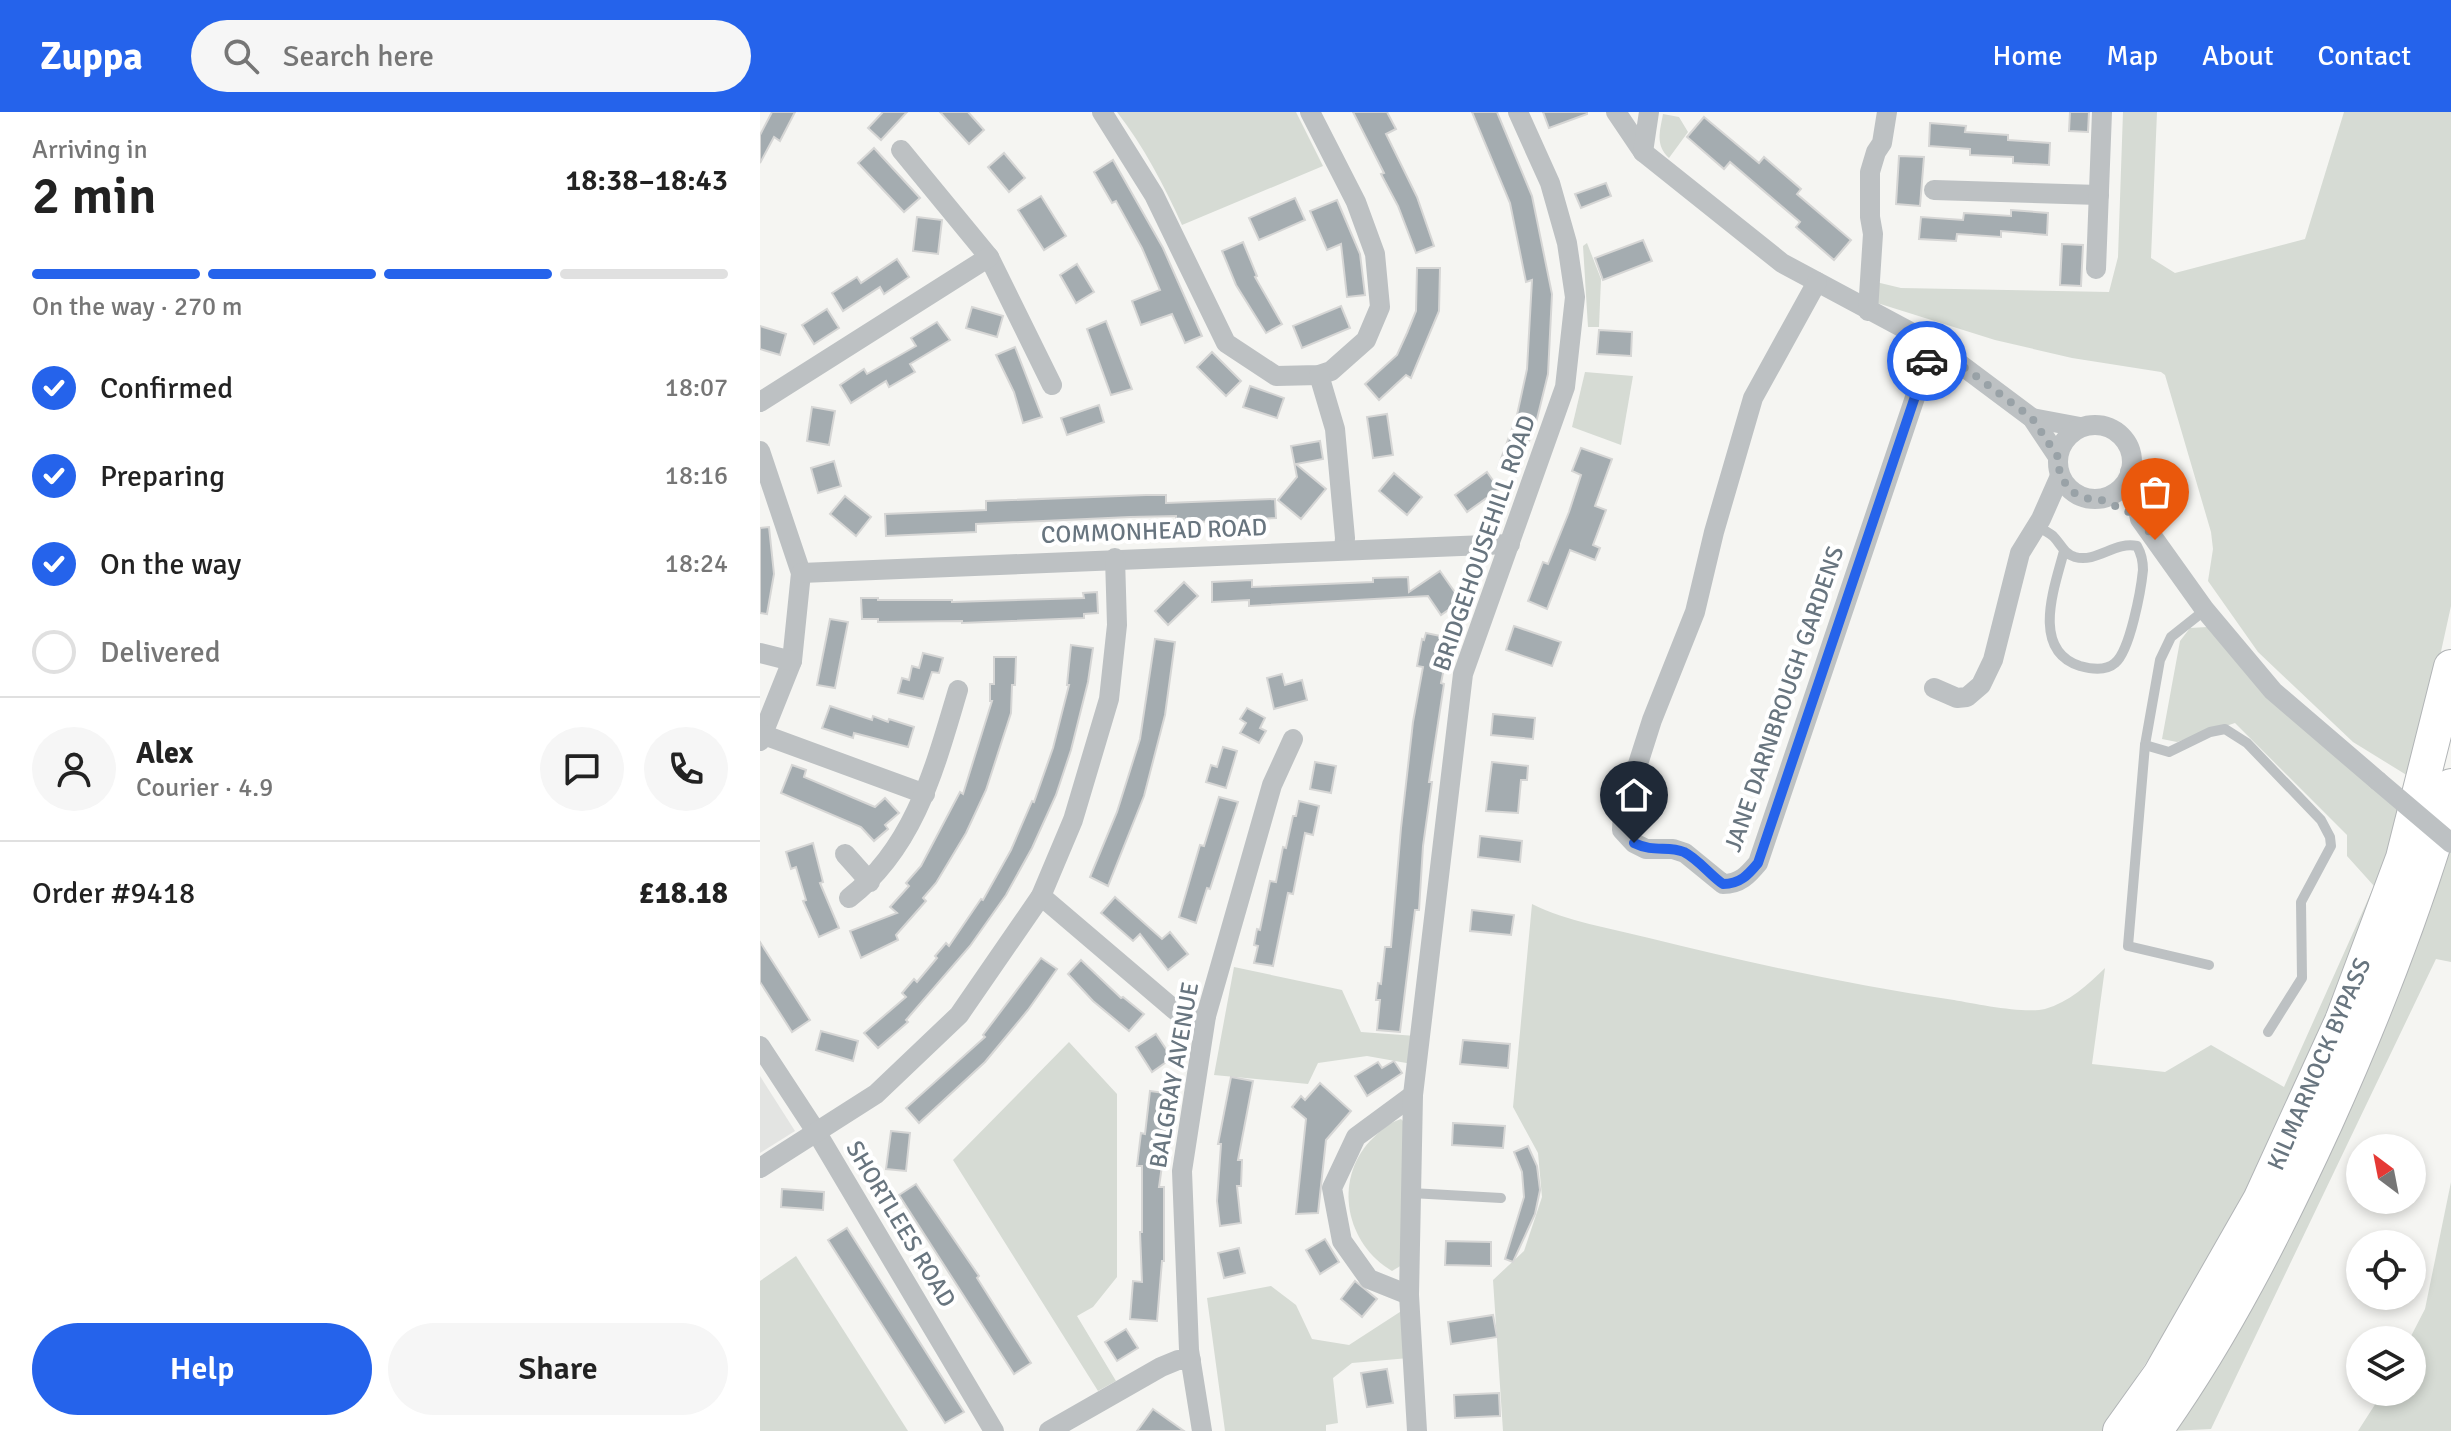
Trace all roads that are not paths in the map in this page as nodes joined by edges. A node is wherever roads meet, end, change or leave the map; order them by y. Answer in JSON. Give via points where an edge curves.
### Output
{"nodes":[{"id":1,"x":1102,"y":112,"type":"edge"},
{"id":2,"x":1310,"y":112,"type":"edge"},
{"id":3,"x":1518,"y":112,"type":"edge"},
{"id":4,"x":1616,"y":112,"type":"edge"},
{"id":5,"x":1649,"y":112,"type":"edge"},
{"id":6,"x":1887,"y":112,"type":"edge"},
{"id":7,"x":2102,"y":112,"type":"edge"},
{"id":8,"x":901,"y":150,"type":"dead end"},
{"id":9,"x":1643,"y":152,"type":"junction"},
{"id":10,"x":1934,"y":190,"type":"dead end"},
{"id":11,"x":2099,"y":195,"type":"junction"},
{"id":12,"x":989,"y":257,"type":"junction"},
{"id":13,"x":2096,"y":269,"type":"dead end"},
{"id":14,"x":1817,"y":282,"type":"junction"},
{"id":15,"x":1868,"y":311,"type":"junction"},
{"id":16,"x":1933,"y":344,"type":"junction"},
{"id":17,"x":1319,"y":375,"type":"junction"},
{"id":18,"x":1052,"y":385,"type":"dead end"},
{"id":19,"x":760,"y":402,"type":"edge"},
{"id":20,"x":2032,"y":418,"type":"junction"},
{"id":21,"x":2080,"y":427,"type":"junction"},
{"id":22,"x":760,"y":451,"type":"edge"},
{"id":23,"x":2059,"y":467,"type":"junction"},
{"id":24,"x":2130,"y":472,"type":"junction"},
{"id":25,"x":2090,"y":497,"type":"junction"},
{"id":26,"x":2140,"y":519,"type":"junction"},
{"id":27,"x":2038,"y":522,"type":"junction"},
{"id":28,"x":1510,"y":544,"type":"junction"},
{"id":29,"x":1344,"y":550,"type":"junction"},
{"id":30,"x":2064,"y":551,"type":"junction"},
{"id":31,"x":1115,"y":558,"type":"junction"},
{"id":32,"x":801,"y":573,"type":"junction"},
{"id":33,"x":2205,"y":610,"type":"junction"},
{"id":34,"x":760,"y":653,"type":"edge"},
{"id":35,"x":792,"y":661,"type":"junction"},
{"id":36,"x":2451,"y":667,"type":"edge"},
{"id":37,"x":1934,"y":688,"type":"dead end"},
{"id":38,"x":958,"y":690,"type":"dead end"},
{"id":39,"x":762,"y":738,"type":"edge"},
{"id":40,"x":1293,"y":739,"type":"dead end"},
{"id":41,"x":2145,"y":745,"type":"junction"},
{"id":42,"x":2451,"y":786,"type":"edge"},
{"id":43,"x":925,"y":794,"type":"junction"},
{"id":44,"x":2451,"y":843,"type":"edge"},
{"id":45,"x":845,"y":854,"type":"dead end"},
{"id":46,"x":870,"y":882,"type":"junction"},
{"id":47,"x":1041,"y":896,"type":"junction"},
{"id":48,"x":849,"y":898,"type":"dead end"},
{"id":49,"x":2209,"y":965,"type":"dead end"},
{"id":50,"x":1206,"y":1016,"type":"junction"},
{"id":51,"x":2268,"y":1032,"type":"dead end"},
{"id":52,"x":760,"y":1046,"type":"edge"},
{"id":53,"x":1413,"y":1095,"type":"junction"},
{"id":54,"x":817,"y":1133,"type":"junction"},
{"id":55,"x":760,"y":1168,"type":"edge"},
{"id":56,"x":1411,"y":1193,"type":"junction"},
{"id":57,"x":1501,"y":1198,"type":"dead end"},
{"id":58,"x":1409,"y":1295,"type":"junction"},
{"id":59,"x":1191,"y":1360,"type":"junction"},
{"id":60,"x":994,"y":1431,"type":"edge"},
{"id":61,"x":1049,"y":1431,"type":"edge"},
{"id":62,"x":1202,"y":1431,"type":"edge"},
{"id":63,"x":1417,"y":1431,"type":"edge"},
{"id":64,"x":2120,"y":1431,"type":"edge"},
{"id":65,"x":2155,"y":1431,"type":"edge"}],
"edges":[{"from":1,"to":17,"type":"street","via":[[1154,195],[1226,343],[1276,376]]},
{"from":2,"to":17,"type":"street","via":[[1356,202],[1375,254],[1380,307],[1366,340]]},
{"from":3,"to":28,"type":"street","name":"BRIDGEHOUSEHILL ROAD","via":[[1550,183],[1575,297],[1565,387]]},
{"from":4,"to":9,"type":"street"},
{"from":5,"to":9,"type":"street"},
{"from":6,"to":15,"type":"street","via":[[1870,172]]},
{"from":7,"to":11,"type":"street"},
{"from":8,"to":12,"type":"street"},
{"from":9,"to":14,"type":"street","via":[[1782,263]]},
{"from":10,"to":11,"type":"street"},
{"from":11,"to":13,"type":"street"},
{"from":12,"to":18,"type":"street"},
{"from":12,"to":19,"type":"street"},
{"from":14,"to":15,"type":"street"},
{"from":14,"to":16,"type":"street","name":"JANE DARNBROUGH GARDENS","via":[[1753,398],[1695,612],[1623,811],[1622,830],[1634,843],[1685,853],[1723,884],[1746,877],[1758,863]]},
{"from":15,"to":16,"type":"street"},
{"from":16,"to":20,"type":"street"},
{"from":17,"to":29,"type":"street","via":[[1335,429]]},
{"from":20,"to":21,"type":"street"},
{"from":20,"to":23,"type":"street"},
{"from":21,"to":23,"type":"street","via":[[2066,440]]},
{"from":21,"to":24,"type":"street","via":[[2098,424],[2121,436],[2132,454]]},
{"from":22,"to":32,"type":"street"},
{"from":23,"to":25,"type":"street","via":[[2065,485]]},
{"from":23,"to":27,"type":"street"},
{"from":24,"to":25,"type":"street","via":[[2116,491]]},
{"from":24,"to":26,"type":"street"},
{"from":25,"to":26,"type":"street"},
{"from":25,"to":27,"type":"street"},
{"from":26,"to":33,"type":"street"},
{"from":27,"to":30,"type":"lane"},
{"from":27,"to":37,"type":"street","via":[[2020,553],[1993,660],[1981,685],[1957,698]]},
{"from":28,"to":29,"type":"street","name":"COMMONHEAD ROAD"},
{"from":28,"to":53,"type":"street","name":"BRIDGEHOUSEHILL ROAD","via":[[1463,674]]},
{"from":29,"to":31,"type":"street","name":"COMMONHEAD ROAD"},
{"from":30,"to":30,"type":"lane","via":[[2049,630],[2070,661],[2106,668],[2126,648],[2143,567],[2140,552],[2129,544],[2084,558]]},
{"from":31,"to":32,"type":"street","name":"COMMONHEAD ROAD"},
{"from":31,"to":47,"type":"street","via":[[1117,625],[1109,699],[1073,820]]},
{"from":32,"to":35,"type":"street"},
{"from":33,"to":41,"type":"lane","via":[[2171,637],[2160,660]]},
{"from":33,"to":44,"type":"street","bridge":true,"via":[[2273,691]]},
{"from":34,"to":35,"type":"street"},
{"from":35,"to":39,"type":"street"},
{"from":36,"to":64,"type":"highway","name":"KILMARNOCK BYPASS","via":[[2403,858],[2342,1021],[2260,1200],[2160,1375]]},
{"from":38,"to":43,"type":"street"},
{"from":39,"to":43,"type":"street"},
{"from":40,"to":50,"type":"street","name":"BALGRAY AVENUE","via":[[1272,785]]},
{"from":41,"to":49,"type":"lane","via":[[2128,946]]},
{"from":41,"to":51,"type":"lane","via":[[2169,752],[2225,729],[2247,743],[2326,827],[2331,846],[2301,902],[2302,978]]},
{"from":42,"to":65,"type":"highway","name":"KILMARNOCK BYPASS","via":[[2429,867],[2368,1028],[2283,1216],[2183,1393]]},
{"from":43,"to":46,"type":"street","via":[[897,850]]},
{"from":45,"to":46,"type":"street"},
{"from":46,"to":48,"type":"street"},
{"from":47,"to":50,"type":"street","via":[[1176,1011]]},
{"from":47,"to":54,"type":"street","via":[[959,1015],[876,1094]]},
{"from":50,"to":59,"type":"street","name":"BALGRAY AVENUE","via":[[1182,1171]]},
{"from":52,"to":54,"type":"street","name":"SHORTLEES ROAD"},
{"from":53,"to":56,"type":"street","name":"BRIDGEHOUSEHILL ROAD"},
{"from":53,"to":58,"type":"street","via":[[1356,1137],[1332,1188],[1342,1241],[1369,1279]]},
{"from":54,"to":55,"type":"street"},
{"from":54,"to":60,"type":"street","name":"SHORTLEES ROAD"},
{"from":56,"to":57,"type":"lane"},
{"from":56,"to":58,"type":"street","name":"BRIDGEHOUSEHILL ROAD"},
{"from":58,"to":63,"type":"street","name":"BRIDGEHOUSEHILL ROAD"},
{"from":59,"to":61,"type":"street","via":[[1161,1367]]},
{"from":59,"to":62,"type":"street","name":"BALGRAY AVENUE"}]}
